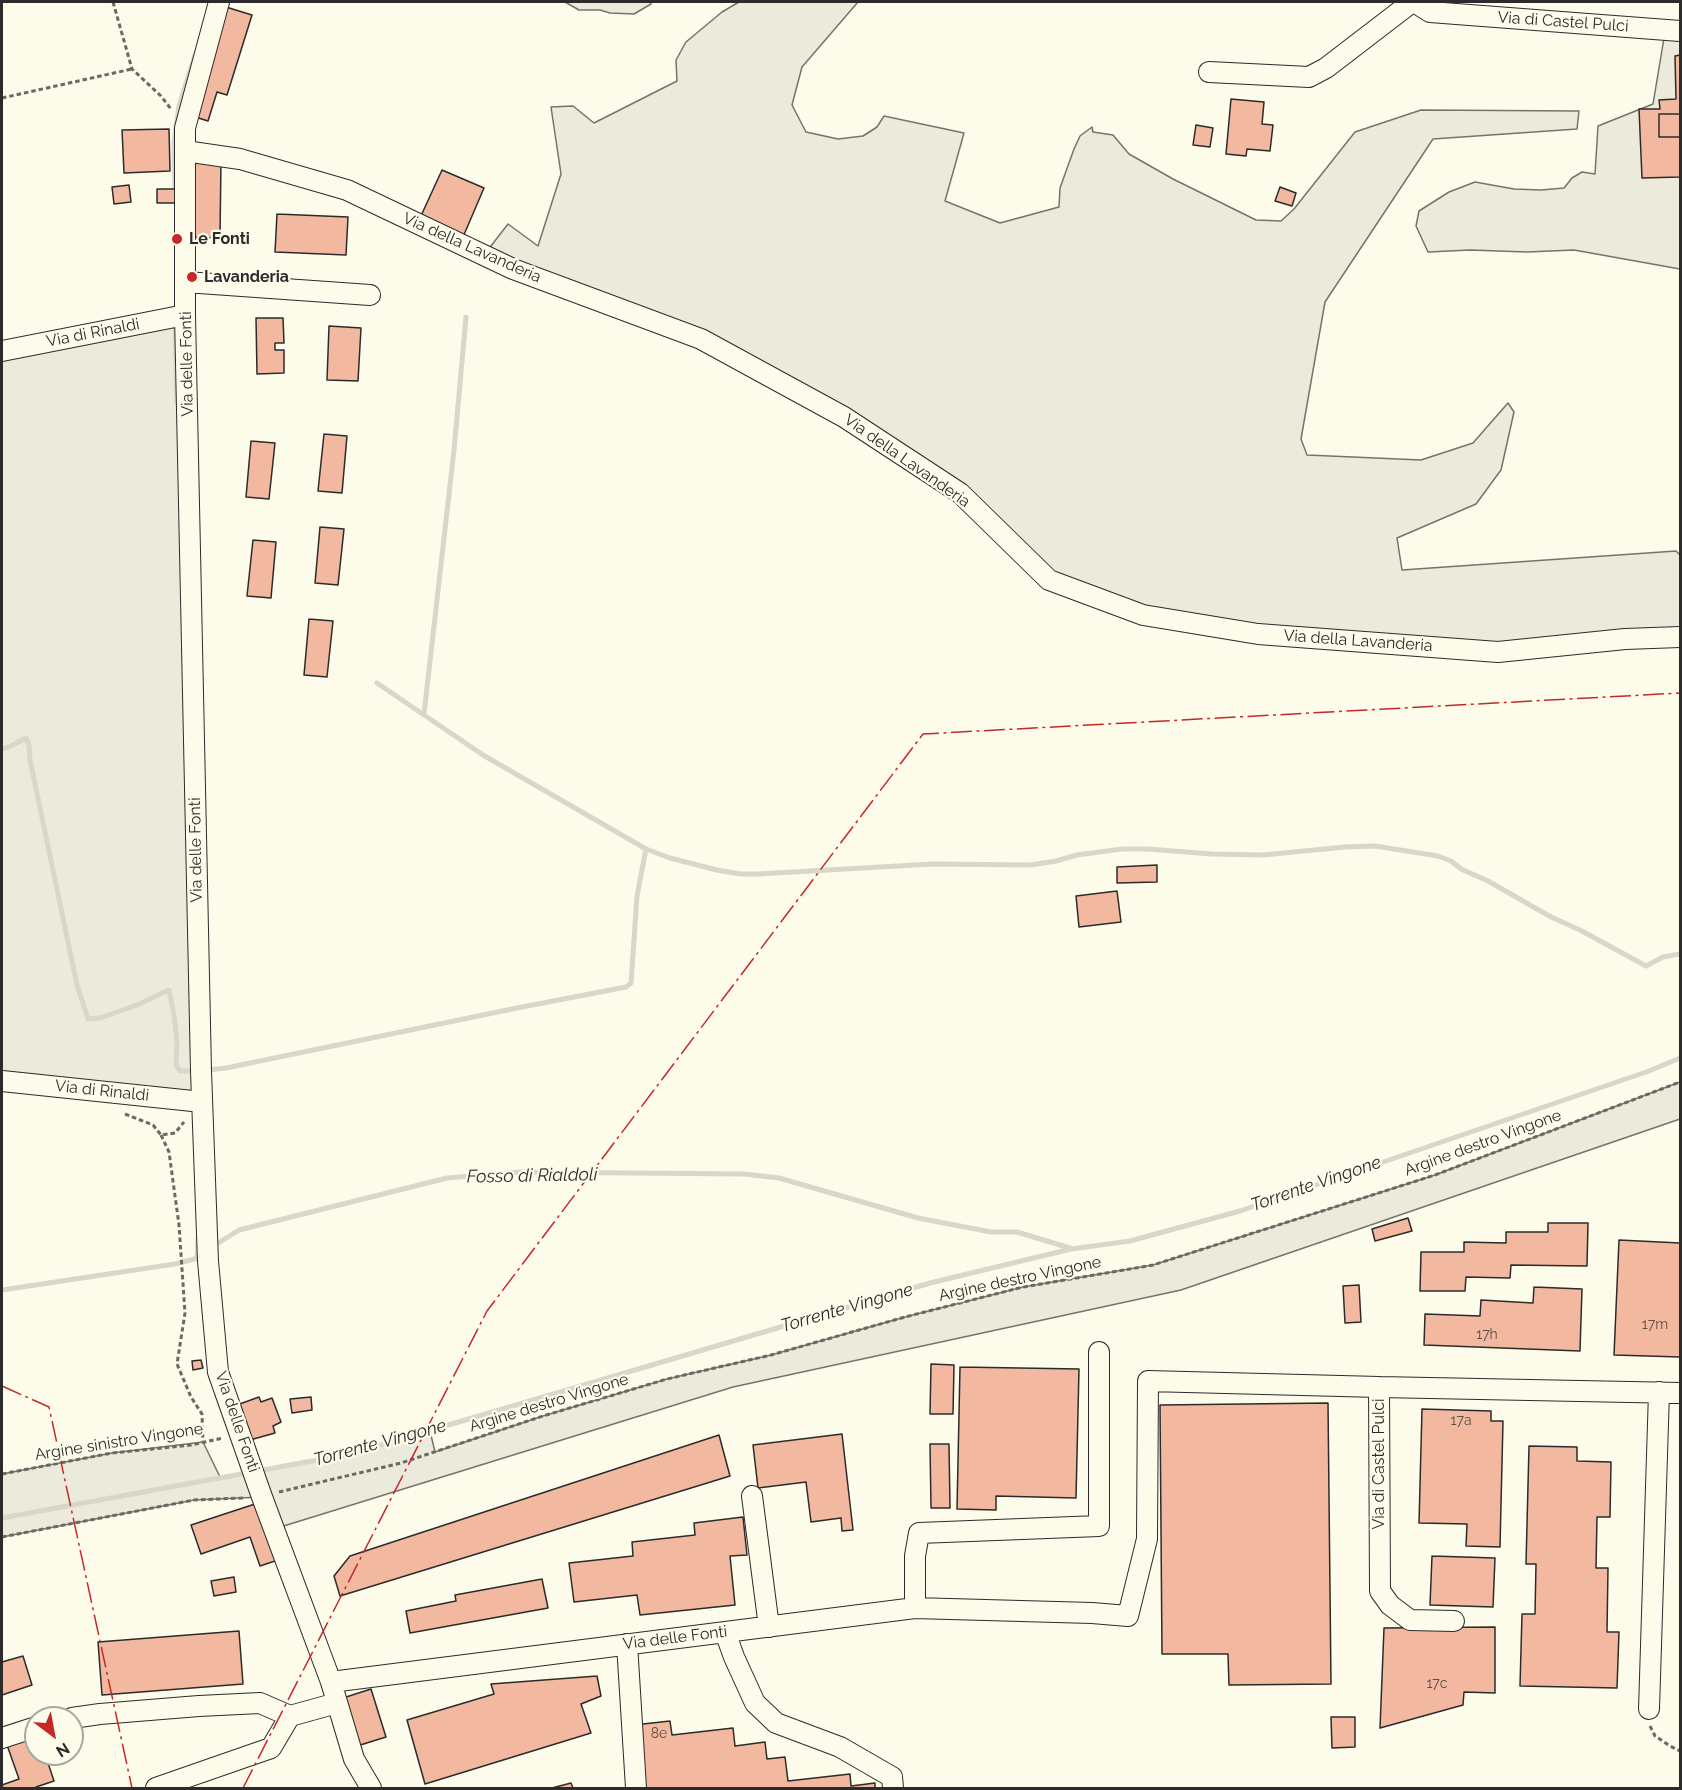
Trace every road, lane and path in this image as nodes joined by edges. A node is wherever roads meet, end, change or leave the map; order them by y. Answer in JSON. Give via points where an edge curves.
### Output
{"nodes":[{"id":1,"x":113,"y":2,"type":"edge"},
{"id":2,"x":219,"y":2,"type":"edge"},
{"id":3,"x":1413,"y":2,"type":"edge"},
{"id":4,"x":1680,"y":31,"type":"edge"},
{"id":5,"x":132,"y":69,"type":"junction"},
{"id":6,"x":1209,"y":72,"type":"dead end"},
{"id":7,"x":2,"y":98,"type":"edge"},
{"id":8,"x":185,"y":128,"type":"junction"},
{"id":9,"x":184,"y":151,"type":"junction"},
{"id":10,"x":185,"y":282,"type":"junction"},
{"id":11,"x":370,"y":295,"type":"dead end"},
{"id":12,"x":185,"y":315,"type":"junction"},
{"id":13,"x":2,"y":351,"type":"edge"},
{"id":14,"x":1680,"y":637,"type":"edge"},
{"id":15,"x":2,"y":1080,"type":"edge"},
{"id":16,"x":1680,"y":1082,"type":"edge"},
{"id":17,"x":196,"y":1101,"type":"junction"},
{"id":18,"x":125,"y":1113,"type":"dead end"},
{"id":19,"x":161,"y":1135,"type":"junction"},
{"id":20,"x":1099,"y":1353,"type":"dead end"},
{"id":21,"x":1379,"y":1387,"type":"junction"},
{"id":22,"x":1659,"y":1392,"type":"junction"},
{"id":23,"x":1680,"y":1393,"type":"edge"},
{"id":24,"x":239,"y":1435,"type":"junction"},
{"id":25,"x":203,"y":1442,"type":"junction"},
{"id":26,"x":2,"y":1474,"type":"edge"},
{"id":27,"x":261,"y":1492,"type":"junction"},
{"id":28,"x":752,"y":1496,"type":"dead end"},
{"id":29,"x":2,"y":1537,"type":"edge"},
{"id":30,"x":914,"y":1608,"type":"junction"},
{"id":31,"x":1454,"y":1621,"type":"dead end"},
{"id":32,"x":769,"y":1627,"type":"junction"},
{"id":33,"x":725,"y":1632,"type":"junction"},
{"id":34,"x":627,"y":1644,"type":"junction"},
{"id":35,"x":331,"y":1682,"type":"junction"},
{"id":36,"x":337,"y":1703,"type":"junction"},
{"id":37,"x":1649,"y":1709,"type":"dead end"},
{"id":38,"x":290,"y":1716,"type":"junction"},
{"id":39,"x":84,"y":1717,"type":"edge"},
{"id":40,"x":24,"y":1731,"type":"edge"},
{"id":41,"x":1655,"y":1736,"type":"dead end"},
{"id":42,"x":2,"y":1738,"type":"edge"},
{"id":43,"x":1680,"y":1751,"type":"edge"},
{"id":44,"x":156,"y":1788,"type":"edge"},
{"id":45,"x":370,"y":1788,"type":"edge"},
{"id":46,"x":636,"y":1788,"type":"edge"},
{"id":47,"x":893,"y":1788,"type":"edge"}],
"edges":[{"from":1,"to":5,"type":"path"},
{"from":2,"to":8,"type":"street","name":"Via delle Fonti"},
{"from":3,"to":4,"type":"street","name":"Via di Castel Pulci","via":[[1430,12]]},
{"from":3,"to":6,"type":"street","via":[[1309,77]]},
{"from":5,"to":7,"type":"path"},
{"from":5,"to":8,"type":"path","via":[[161,96]]},
{"from":8,"to":9,"type":"street","name":"Via delle Fonti"},
{"from":9,"to":10,"type":"street","name":"Via delle Fonti"},
{"from":9,"to":14,"type":"street","name":"Via della Lavanderia","via":[[240,159],[347,190],[513,269],[701,339],[844,417],[960,493],[1049,580],[1143,615],[1258,634],[1497,652]]},
{"from":10,"to":11,"type":"street"},
{"from":10,"to":12,"type":"street","name":"Via delle Fonti"},
{"from":12,"to":13,"type":"street","name":"Via di Rinaldi"},
{"from":12,"to":17,"type":"street","name":"Via delle Fonti"},
{"from":15,"to":17,"type":"street","name":"Via di Rinaldi"},
{"from":16,"to":27,"type":"path","name":"Argine destro Vingone","via":[[1435,1175],[1153,1265],[1023,1287],[905,1317],[667,1379],[401,1463]]},
{"from":17,"to":19,"type":"path","via":[[175,1132]]},
{"from":17,"to":24,"type":"street","name":"Via delle Fonti","via":[[218,1372]]},
{"from":18,"to":19,"type":"path","via":[[153,1125]]},
{"from":19,"to":25,"type":"path","via":[[169,1152],[185,1313],[177,1364],[202,1414]]},
{"from":20,"to":30,"type":"street","via":[[1099,1526],[919,1533]]},
{"from":21,"to":22,"type":"street","name":"Via di Castel Pulci"},
{"from":21,"to":30,"type":"street","name":"Via delle Fonti","via":[[1148,1381],[1147,1539],[1128,1616]]},
{"from":21,"to":31,"type":"street","name":"Via di Castel Pulci","via":[[1380,1591],[1390,1605],[1410,1620]]},
{"from":22,"to":23,"type":"street","name":"Via di Castel Pulci"},
{"from":22,"to":37,"type":"street"},
{"from":24,"to":25,"type":"path","name":"Argine sinistro Vingone"},
{"from":24,"to":27,"type":"street","name":"Via delle Fonti"},
{"from":25,"to":26,"type":"path","name":"Argine sinistro Vingone","via":[[112,1453]]},
{"from":27,"to":29,"type":"path","name":"Argine destro Vingone","via":[[194,1500]]},
{"from":27,"to":35,"type":"street","name":"Via delle Fonti"},
{"from":28,"to":32,"type":"street"},
{"from":30,"to":32,"type":"street","name":"Via delle Fonti"},
{"from":32,"to":33,"type":"street","name":"Via delle Fonti"},
{"from":33,"to":34,"type":"street","name":"Via delle Fonti"},
{"from":33,"to":47,"type":"street","via":[[755,1703],[776,1723],[840,1747],[892,1777]]},
{"from":34,"to":35,"type":"street","name":"Via delle Fonti"},
{"from":34,"to":46,"type":"street"},
{"from":35,"to":36,"type":"street","name":"Via delle Fonti"},
{"from":36,"to":38,"type":"street"},
{"from":36,"to":45,"type":"street","name":"Via delle Fonti","via":[[354,1759]]},
{"from":38,"to":39,"type":"street","via":[[260,1703]]},
{"from":38,"to":44,"type":"street","via":[[271,1748]]},
{"from":40,"to":42,"type":"street"},
{"from":41,"to":43,"type":"path"}]}
